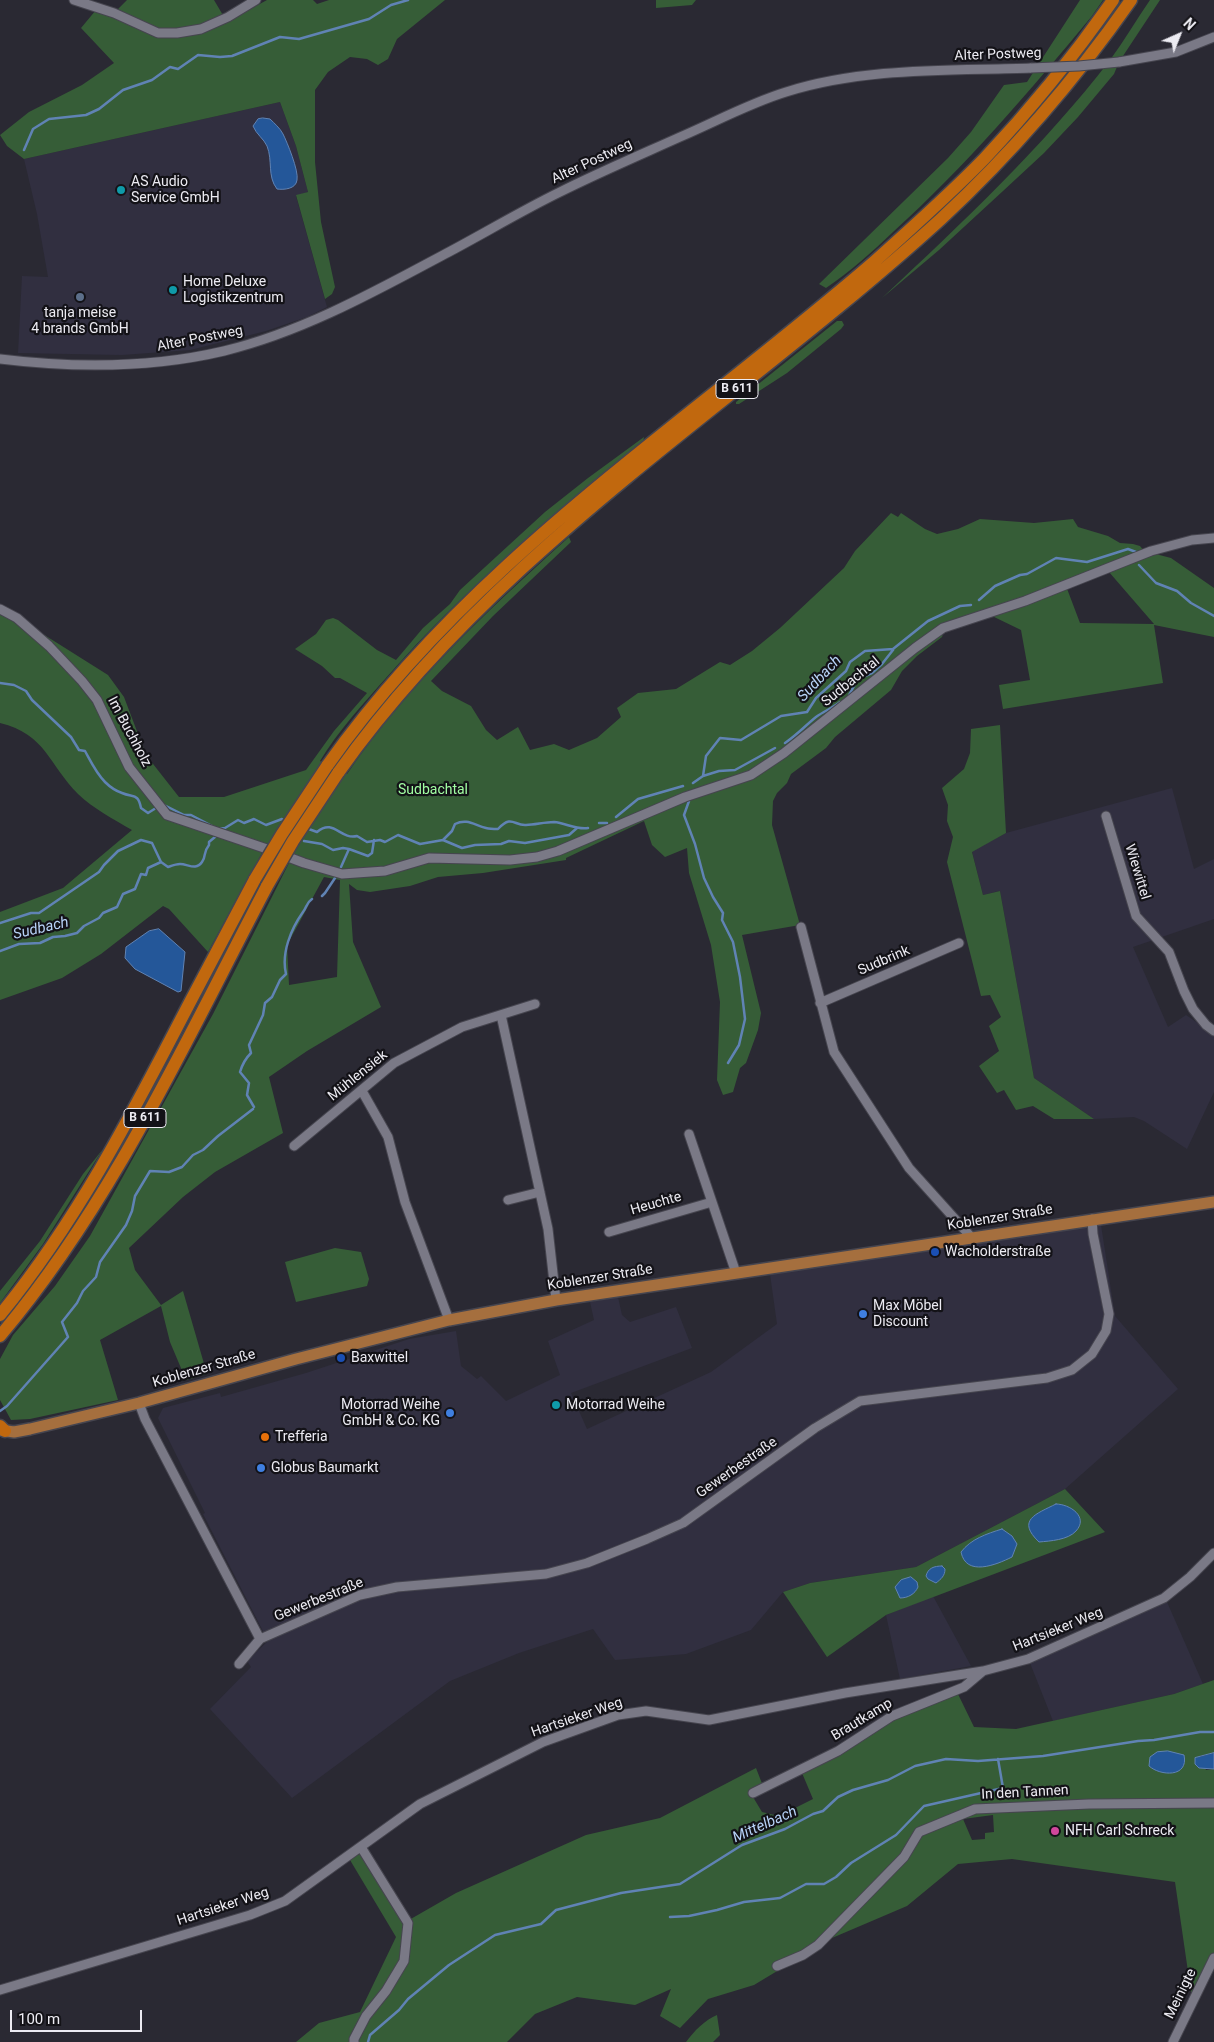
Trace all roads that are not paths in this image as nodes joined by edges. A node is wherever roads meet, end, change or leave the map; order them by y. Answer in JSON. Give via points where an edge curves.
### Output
{"nodes":[{"id":1,"x":74,"y":0,"type":"edge"},
{"id":2,"x":256,"y":0,"type":"edge"},
{"id":3,"x":1113,"y":0,"type":"edge"},
{"id":4,"x":1131,"y":0,"type":"edge"},
{"id":5,"x":1214,"y":38,"type":"edge"},
{"id":6,"x":0,"y":359,"type":"edge"},
{"id":7,"x":1214,"y":538,"type":"edge"},
{"id":8,"x":0,"y":609,"type":"edge"},
{"id":9,"x":332,"y":769,"type":"junction"},
{"id":10,"x":1106,"y":816,"type":"dead end"},
{"id":11,"x":304,"y":863,"type":"joint"},
{"id":12,"x":801,"y":927,"type":"dead end"},
{"id":13,"x":959,"y":943,"type":"dead end"},
{"id":14,"x":820,"y":1003,"type":"junction"},
{"id":15,"x":535,"y":1004,"type":"dead end"},
{"id":16,"x":502,"y":1015,"type":"junction"},
{"id":17,"x":1214,"y":1031,"type":"edge"},
{"id":18,"x":362,"y":1091,"type":"junction"},
{"id":19,"x":689,"y":1134,"type":"dead end"},
{"id":20,"x":294,"y":1146,"type":"dead end"},
{"id":21,"x":540,"y":1192,"type":"junction"},
{"id":22,"x":508,"y":1200,"type":"dead end"},
{"id":23,"x":712,"y":1202,"type":"junction"},
{"id":24,"x":1214,"y":1202,"type":"edge"},
{"id":25,"x":1092,"y":1219,"type":"junction"},
{"id":26,"x":609,"y":1232,"type":"dead end"},
{"id":27,"x":972,"y":1238,"type":"junction"},
{"id":28,"x":736,"y":1273,"type":"junction"},
{"id":29,"x":556,"y":1300,"type":"junction"},
{"id":30,"x":1,"y":1314,"type":"edge"},
{"id":31,"x":449,"y":1320,"type":"junction"},
{"id":32,"x":0,"y":1336,"type":"edge"},
{"id":33,"x":139,"y":1403,"type":"junction"},
{"id":34,"x":4,"y":1431,"type":"edge"},
{"id":35,"x":1214,"y":1553,"type":"edge"},
{"id":36,"x":260,"y":1639,"type":"junction"},
{"id":37,"x":239,"y":1664,"type":"dead end"},
{"id":38,"x":983,"y":1671,"type":"junction"},
{"id":39,"x":753,"y":1793,"type":"dead end"},
{"id":40,"x":1214,"y":1803,"type":"edge"},
{"id":41,"x":361,"y":1848,"type":"junction"},
{"id":42,"x":1214,"y":1958,"type":"edge"},
{"id":43,"x":777,"y":1966,"type":"dead end"},
{"id":44,"x":0,"y":1990,"type":"edge"},
{"id":45,"x":354,"y":2042,"type":"edge"},
{"id":46,"x":1173,"y":2042,"type":"edge"}],
"edges":[{"from":1,"to":2,"type":"street","via":[[114,13],[158,33],[177,33],[202,29]]},
{"from":3,"to":9,"type":"highway","number":"B 611","via":[[1052,81],[983,160],[931,210],[873,262],[589,493],[518,553],[467,602],[378,699]]},
{"from":4,"to":9,"type":"highway","number":"B 611","via":[[1032,126],[942,218],[882,271],[591,506],[527,562],[423,666]]},
{"from":5,"to":6,"type":"street","name":"Alter Postweg","bridge":true,"via":[[1176,52],[1119,62],[905,72],[846,78],[786,92],[558,192],[336,310],[247,344],[156,362],[82,364]]},
{"from":7,"to":11,"type":"street","name":"Sudbachtal","via":[[1151,551],[1025,601],[943,628],[784,753],[751,775],[685,797],[558,851],[510,860],[429,858],[385,870],[342,874]]},
{"from":8,"to":11,"type":"street","name":"Im Buchholz","via":[[17,618],[50,646],[82,681],[97,700],[129,767],[167,815]]},
{"from":9,"to":30,"type":"highway","number":"B 611","bridge":true,"via":[[291,819],[255,879],[109,1155],[38,1268]]},
{"from":9,"to":32,"type":"highway","number":"B 611","bridge":true,"via":[[121,1162],[48,1277]]},
{"from":10,"to":17,"type":"street","name":"Wiewittel","via":[[1136,916],[1169,952],[1192,1009]]},
{"from":12,"to":14,"type":"street"},
{"from":13,"to":14,"type":"street","name":"Sudbrink"},
{"from":14,"to":27,"type":"street","via":[[839,1060],[910,1168]]},
{"from":15,"to":16,"type":"street","name":"Mühlensiek"},
{"from":16,"to":18,"type":"street","name":"Mühlensiek","via":[[462,1027],[394,1063]]},
{"from":16,"to":21,"type":"street"},
{"from":18,"to":20,"type":"street","name":"Mühlensiek"},
{"from":18,"to":31,"type":"street","via":[[388,1137],[405,1202]]},
{"from":19,"to":23,"type":"street"},
{"from":21,"to":22,"type":"street"},
{"from":21,"to":29,"type":"street"},
{"from":23,"to":26,"type":"street","name":"Heuchte"},
{"from":23,"to":28,"type":"street"},
{"from":24,"to":25,"type":"main road","name":"Koblenzer Straße"},
{"from":25,"to":27,"type":"main road","name":"Koblenzer Straße"},
{"from":25,"to":36,"type":"street","name":"Gewerbestraße","via":[[1109,1314],[1106,1331],[1092,1354],[1072,1370],[1047,1378],[860,1401],[815,1428],[683,1523],[586,1563],[546,1574],[397,1587],[360,1595]]},
{"from":27,"to":28,"type":"main road","name":"Koblenzer Straße"},
{"from":28,"to":29,"type":"main road","name":"Koblenzer Straße"},
{"from":29,"to":31,"type":"main road","name":"Koblenzer Straße"},
{"from":31,"to":33,"type":"main road","name":"Koblenzer Straße"},
{"from":33,"to":34,"type":"main road","name":"Koblenzer Straße","via":[[30,1429]]},
{"from":33,"to":36,"type":"street"},
{"from":35,"to":38,"type":"street","name":"Hartsieker Weg","via":[[1164,1598],[1028,1659]]},
{"from":36,"to":37,"type":"street","name":"Gewerbestraße"},
{"from":38,"to":39,"type":"street","name":"Brautkamp","via":[[964,1687],[892,1716],[838,1751]]},
{"from":38,"to":41,"type":"street","name":"Hartsieker Weg","via":[[845,1693],[709,1720],[646,1711],[618,1715],[543,1742],[420,1804]]},
{"from":40,"to":43,"type":"street","name":"In den Tannen","via":[[976,1809],[919,1832],[904,1857],[818,1945]]},
{"from":41,"to":44,"type":"street","name":"Hartsieker Weg","via":[[285,1901],[250,1915]]},
{"from":41,"to":45,"type":"street","via":[[408,1923],[404,1961],[366,2016]]},
{"from":42,"to":46,"type":"street","name":"Meinigte"}]}
